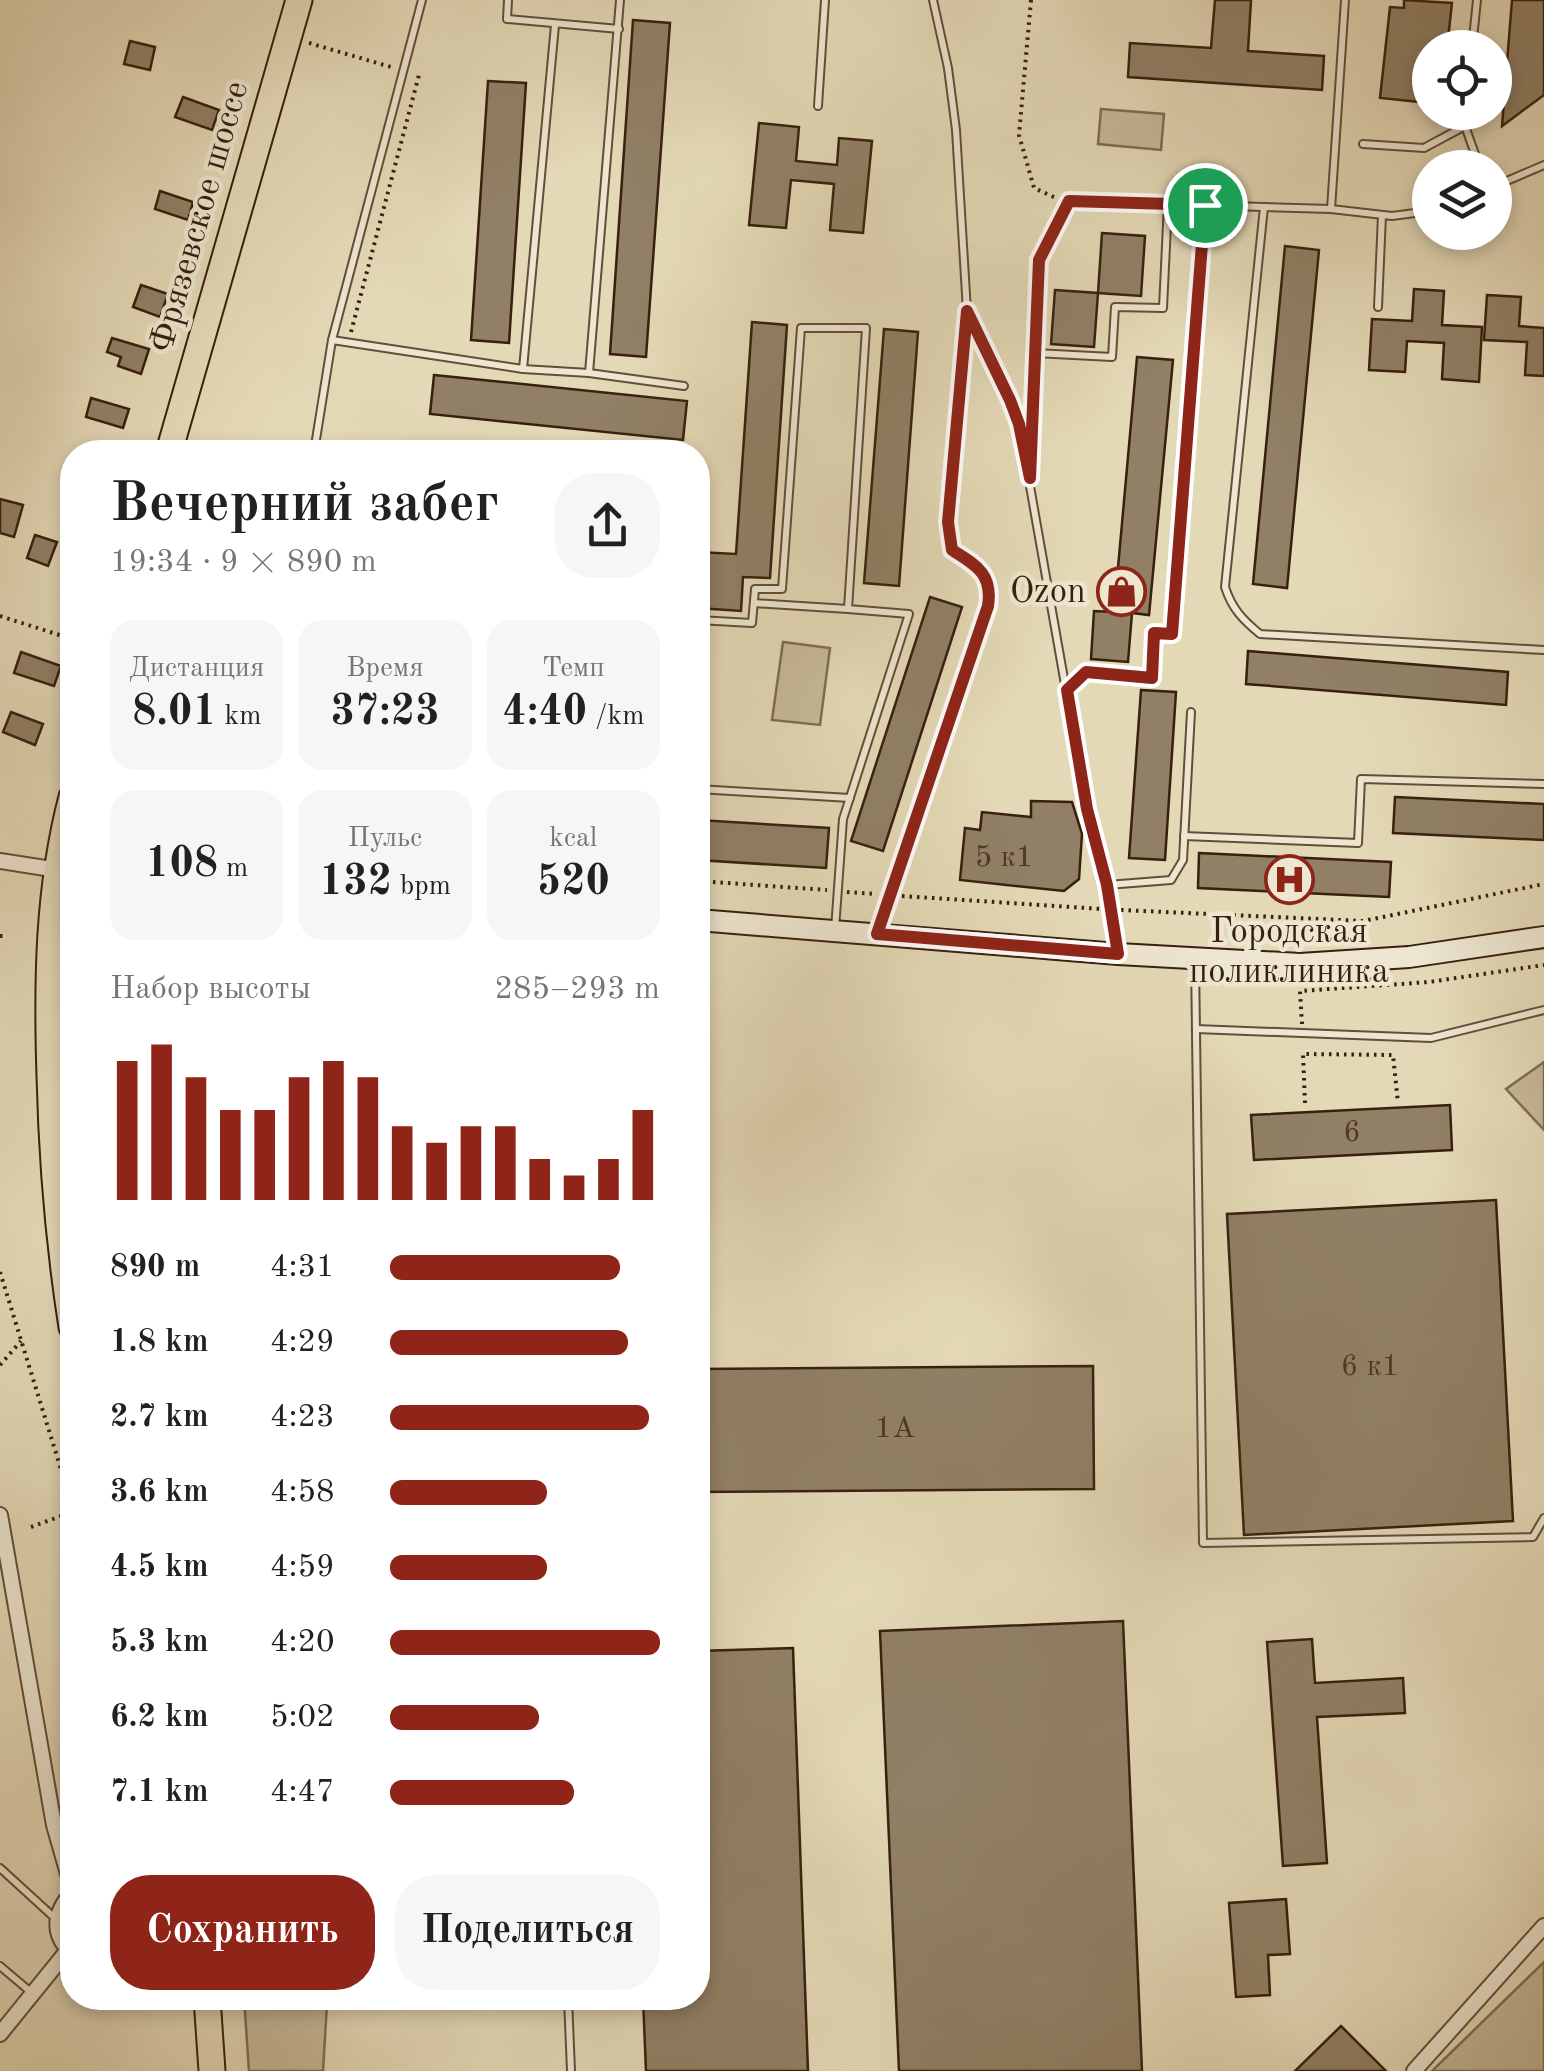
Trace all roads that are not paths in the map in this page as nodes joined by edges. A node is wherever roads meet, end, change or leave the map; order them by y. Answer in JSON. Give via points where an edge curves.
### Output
{"nodes":[{"id":1,"x":299,"y":0,"type":"edge"},
{"id":2,"x":422,"y":0,"type":"edge"},
{"id":3,"x":508,"y":0,"type":"edge"},
{"id":4,"x":620,"y":0,"type":"edge"},
{"id":5,"x":825,"y":0,"type":"edge"},
{"id":6,"x":932,"y":0,"type":"edge"},
{"id":7,"x":1345,"y":0,"type":"edge"},
{"id":8,"x":1477,"y":0,"type":"edge"},
{"id":9,"x":555,"y":25,"type":"junction"},
{"id":10,"x":619,"y":29,"type":"junction"},
{"id":11,"x":1474,"y":30,"type":"edge"},
{"id":12,"x":818,"y":106,"type":"dead end"},
{"id":13,"x":1458,"y":130,"type":"edge"},
{"id":14,"x":1363,"y":144,"type":"dead end"},
{"id":15,"x":1544,"y":165,"type":"edge"},
{"id":16,"x":1512,"y":179,"type":"edge"},
{"id":17,"x":1168,"y":204,"type":"junction"},
{"id":18,"x":1205,"y":205,"type":"junction"},
{"id":19,"x":1264,"y":207,"type":"junction"},
{"id":20,"x":1331,"y":209,"type":"junction"},
{"id":21,"x":1412,"y":212,"type":"edge"},
{"id":22,"x":1382,"y":215,"type":"junction"},
{"id":23,"x":1378,"y":307,"type":"dead end"},
{"id":24,"x":967,"y":311,"type":"junction"},
{"id":25,"x":332,"y":340,"type":"junction"},
{"id":26,"x":1035,"y":353,"type":"junction"},
{"id":27,"x":523,"y":369,"type":"junction"},
{"id":28,"x":589,"y":373,"type":"junction"},
{"id":29,"x":684,"y":386,"type":"dead end"},
{"id":30,"x":172,"y":440,"type":"edge"},
{"id":31,"x":316,"y":440,"type":"edge"},
{"id":32,"x":1030,"y":478,"type":"junction"},
{"id":33,"x":754,"y":603,"type":"junction"},
{"id":34,"x":848,"y":609,"type":"junction"},
{"id":35,"x":710,"y":621,"type":"edge"},
{"id":36,"x":1544,"y":650,"type":"edge"},
{"id":37,"x":1067,"y":690,"type":"junction"},
{"id":38,"x":1191,"y":712,"type":"dead end"},
{"id":39,"x":1544,"y":784,"type":"edge"},
{"id":40,"x":710,"y":790,"type":"edge"},
{"id":41,"x":850,"y":798,"type":"junction"},
{"id":42,"x":1184,"y":836,"type":"junction"},
{"id":43,"x":0,"y":862,"type":"edge"},
{"id":44,"x":60,"y":869,"type":"edge"},
{"id":45,"x":1107,"y":885,"type":"junction"},
{"id":46,"x":60,"y":891,"type":"edge"},
{"id":47,"x":710,"y":921,"type":"edge"},
{"id":48,"x":835,"y":931,"type":"junction"},
{"id":49,"x":877,"y":934,"type":"junction"},
{"id":50,"x":1544,"y":937,"type":"edge"},
{"id":51,"x":1118,"y":954,"type":"junction"},
{"id":52,"x":1195,"y":958,"type":"junction"},
{"id":53,"x":1544,"y":1010,"type":"edge"},
{"id":54,"x":1196,"y":1029,"type":"junction"},
{"id":55,"x":60,"y":1232,"type":"edge"},
{"id":56,"x":0,"y":1515,"type":"edge"},
{"id":57,"x":1544,"y":1518,"type":"edge"},
{"id":58,"x":3,"y":1538,"type":"edge"},
{"id":59,"x":60,"y":1848,"type":"edge"},
{"id":60,"x":0,"y":1868,"type":"edge"},
{"id":61,"x":60,"y":1910,"type":"edge"},
{"id":62,"x":57,"y":1920,"type":"junction"},
{"id":63,"x":1544,"y":1926,"type":"edge"},
{"id":64,"x":60,"y":1936,"type":"edge"},
{"id":65,"x":60,"y":1962,"type":"edge"},
{"id":66,"x":0,"y":1966,"type":"edge"},
{"id":67,"x":32,"y":1993,"type":"junction"},
{"id":68,"x":208,"y":2010,"type":"edge"},
{"id":69,"x":568,"y":2010,"type":"edge"},
{"id":70,"x":0,"y":2034,"type":"edge"},
{"id":71,"x":212,"y":2071,"type":"edge"},
{"id":72,"x":570,"y":2071,"type":"edge"},
{"id":73,"x":1414,"y":2071,"type":"edge"}],
"edges":[{"from":1,"to":30,"type":"highway","name":"Фрязевское шоссе"},
{"from":2,"to":25,"type":"lane"},
{"from":3,"to":9,"type":"lane","via":[[506,19]]},
{"from":4,"to":10,"type":"lane"},
{"from":5,"to":12,"type":"lane"},
{"from":6,"to":24,"type":"lane","via":[[956,130]]},
{"from":7,"to":20,"type":"lane"},
{"from":8,"to":11,"type":"lane"},
{"from":9,"to":10,"type":"lane"},
{"from":9,"to":27,"type":"lane"},
{"from":10,"to":28,"type":"lane"},
{"from":13,"to":14,"type":"lane","via":[[1424,148]]},
{"from":15,"to":16,"type":"lane"},
{"from":17,"to":18,"type":"lane"},
{"from":17,"to":26,"type":"lane","via":[[1069,201],[1039,260]]},
{"from":17,"to":26,"type":"lane","via":[[1163,308],[1116,308],[1112,357]]},
{"from":18,"to":19,"type":"lane"},
{"from":18,"to":37,"type":"lane","via":[[1172,634],[1154,633],[1152,678],[1086,672]]},
{"from":19,"to":20,"type":"lane"},
{"from":19,"to":36,"type":"lane","via":[[1225,587],[1240,618],[1260,634]]},
{"from":20,"to":22,"type":"lane"},
{"from":21,"to":22,"type":"lane"},
{"from":22,"to":23,"type":"lane"},
{"from":24,"to":32,"type":"lane","via":[[1010,400]]},
{"from":24,"to":49,"type":"lane","via":[[948,522],[952,550],[978,566],[991,589]]},
{"from":25,"to":27,"type":"lane"},
{"from":25,"to":31,"type":"lane"},
{"from":26,"to":32,"type":"lane"},
{"from":27,"to":28,"type":"lane"},
{"from":28,"to":29,"type":"lane"},
{"from":32,"to":37,"type":"lane"},
{"from":33,"to":34,"type":"lane"},
{"from":33,"to":34,"type":"lane","via":[[754,589],[782,589],[801,328],[866,328]]},
{"from":33,"to":35,"type":"lane","via":[[752,623]]},
{"from":34,"to":41,"type":"lane","via":[[909,614]]},
{"from":37,"to":45,"type":"lane"},
{"from":38,"to":42,"type":"lane"},
{"from":39,"to":42,"type":"lane","via":[[1362,778],[1358,843]]},
{"from":40,"to":41,"type":"lane"},
{"from":41,"to":48,"type":"lane"},
{"from":42,"to":45,"type":"lane","via":[[1183,860],[1171,880]]},
{"from":43,"to":44,"type":"street"},
{"from":45,"to":51,"type":"lane"},
{"from":46,"to":55,"type":"highway","via":[[48,940]]},
{"from":47,"to":48,"type":"main road"},
{"from":48,"to":49,"type":"main road"},
{"from":49,"to":51,"type":"main road"},
{"from":50,"to":52,"type":"main road","via":[[1356,963]]},
{"from":51,"to":52,"type":"main road"},
{"from":52,"to":54,"type":"lane"},
{"from":53,"to":54,"type":"lane","via":[[1431,1038]]},
{"from":54,"to":57,"type":"lane","via":[[1203,1543],[1533,1537]]},
{"from":56,"to":58,"type":"street"},
{"from":58,"to":59,"type":"street"},
{"from":60,"to":62,"type":"lane"},
{"from":61,"to":62,"type":"street"},
{"from":62,"to":64,"type":"street"},
{"from":63,"to":73,"type":"street"},
{"from":65,"to":67,"type":"street"},
{"from":66,"to":67,"type":"lane"},
{"from":67,"to":70,"type":"street"},
{"from":68,"to":71,"type":"highway"},
{"from":69,"to":72,"type":"lane"}]}
